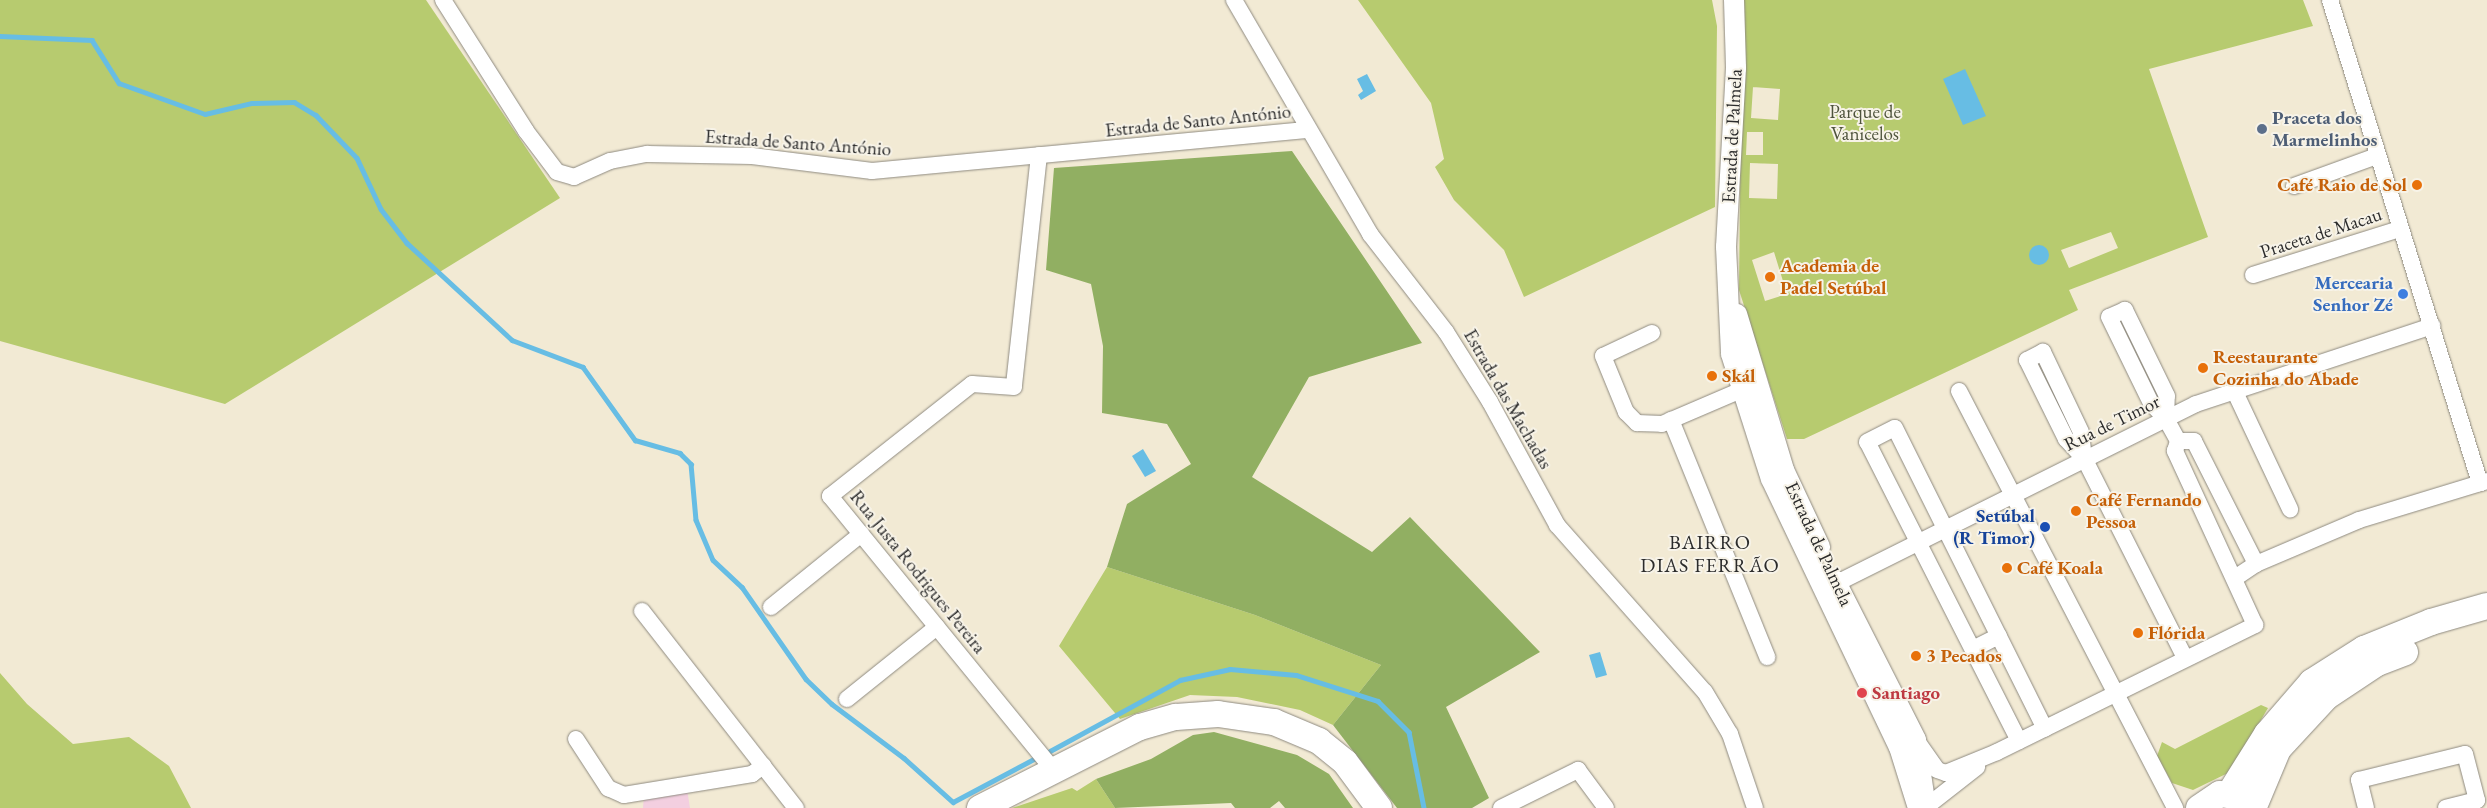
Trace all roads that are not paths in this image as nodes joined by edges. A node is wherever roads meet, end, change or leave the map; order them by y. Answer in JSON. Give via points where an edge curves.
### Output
{"nodes":[{"id":1,"x":443,"y":0,"type":"edge"},
{"id":2,"x":1234,"y":0,"type":"edge"},
{"id":3,"x":1734,"y":0,"type":"edge"},
{"id":4,"x":2330,"y":0,"type":"edge"},
{"id":5,"x":1306,"y":130,"type":"junction"},
{"id":6,"x":1038,"y":155,"type":"junction"},
{"id":7,"x":2377,"y":156,"type":"junction"},
{"id":8,"x":2294,"y":186,"type":"dead end"},
{"id":9,"x":2400,"y":229,"type":"junction"},
{"id":10,"x":2253,"y":275,"type":"dead end"},
{"id":11,"x":2432,"y":326,"type":"junction"},
{"id":12,"x":1652,"y":333,"type":"dead end"},
{"id":13,"x":1747,"y":387,"type":"junction"},
{"id":14,"x":2234,"y":390,"type":"junction"},
{"id":15,"x":1959,"y":391,"type":"dead end"},
{"id":16,"x":2166,"y":419,"type":"junction"},
{"id":17,"x":1671,"y":420,"type":"junction"},
{"id":18,"x":2178,"y":441,"type":"junction"},
{"id":19,"x":2084,"y":458,"type":"junction"},
{"id":20,"x":2484,"y":482,"type":"edge"},
{"id":21,"x":2010,"y":496,"type":"junction"},
{"id":22,"x":2290,"y":508,"type":"dead end"},
{"id":23,"x":1945,"y":529,"type":"junction"},
{"id":24,"x":861,"y":534,"type":"junction"},
{"id":25,"x":1919,"y":542,"type":"junction"},
{"id":26,"x":2256,"y":564,"type":"junction"},
{"id":27,"x":2235,"y":578,"type":"junction"},
{"id":28,"x":1830,"y":587,"type":"junction"},
{"id":29,"x":771,"y":606,"type":"dead end"},
{"id":30,"x":2487,"y":606,"type":"edge"},
{"id":31,"x":642,"y":610,"type":"dead end"},
{"id":32,"x":2487,"y":625,"type":"edge"},
{"id":33,"x":937,"y":628,"type":"junction"},
{"id":34,"x":1999,"y":636,"type":"junction"},
{"id":35,"x":1973,"y":649,"type":"junction"},
{"id":36,"x":1767,"y":657,"type":"dead end"},
{"id":37,"x":2185,"y":658,"type":"junction"},
{"id":38,"x":2112,"y":694,"type":"junction"},
{"id":39,"x":847,"y":699,"type":"dead end"},
{"id":40,"x":2045,"y":729,"type":"junction"},
{"id":41,"x":576,"y":739,"type":"dead end"},
{"id":42,"x":1916,"y":740,"type":"junction"},
{"id":43,"x":2020,"y":741,"type":"junction"},
{"id":44,"x":1997,"y":752,"type":"junction"},
{"id":45,"x":764,"y":766,"type":"junction"},
{"id":46,"x":1054,"y":771,"type":"junction"},
{"id":47,"x":2230,"y":793,"type":"junction"},
{"id":48,"x":2172,"y":804,"type":"edge"},
{"id":49,"x":2201,"y":806,"type":"edge"},
{"id":50,"x":2257,"y":806,"type":"edge"},
{"id":51,"x":796,"y":808,"type":"edge"},
{"id":52,"x":980,"y":808,"type":"edge"},
{"id":53,"x":1379,"y":808,"type":"edge"},
{"id":54,"x":1501,"y":808,"type":"edge"},
{"id":55,"x":1606,"y":808,"type":"edge"},
{"id":56,"x":1755,"y":808,"type":"edge"},
{"id":57,"x":1923,"y":808,"type":"edge"},
{"id":58,"x":2366,"y":808,"type":"edge"},
{"id":59,"x":2446,"y":808,"type":"edge"}],
"edges":[{"from":1,"to":6,"type":"street","name":"Estrada de Santo António","via":[[536,144],[557,172],[574,177],[610,161],[646,154],[752,156],[872,171]]},
{"from":2,"to":5,"type":"street","name":"Estrada das Machadas"},
{"from":3,"to":13,"type":"street","name":"Estrada de Palmela","via":[[1736,68],[1726,272],[1731,354]]},
{"from":4,"to":7,"type":"street"},
{"from":5,"to":6,"type":"street","name":"Estrada de Santo António"},
{"from":5,"to":56,"type":"street","name":"Estrada das Machadas","via":[[1370,234],[1446,332],[1557,525],[1705,692],[1730,734]]},
{"from":6,"to":24,"type":"street","name":"Rua Justa Rodrigues Pereira","via":[[1014,386],[972,384],[830,496]]},
{"from":7,"to":8,"type":"street"},
{"from":7,"to":9,"type":"street"},
{"from":9,"to":10,"type":"street","name":"Praceta de Macau"},
{"from":9,"to":11,"type":"street"},
{"from":11,"to":14,"type":"street","name":"Rua de Timor"},
{"from":11,"to":20,"type":"street"},
{"from":12,"to":17,"type":"street","via":[[1602,356],[1631,418],[1643,425]]},
{"from":13,"to":17,"type":"street"},
{"from":13,"to":28,"type":"street","name":"Estrada de Palmela","via":[[1771,479]]},
{"from":14,"to":16,"type":"street","name":"Rua de Timor"},
{"from":14,"to":22,"type":"street"},
{"from":15,"to":21,"type":"street"},
{"from":16,"to":16,"type":"street","via":[[2168,396],[2125,310],[2109,317],[2151,403]]},
{"from":16,"to":18,"type":"street"},
{"from":16,"to":19,"type":"street","name":"Rua de Timor"},
{"from":17,"to":36,"type":"street"},
{"from":18,"to":26,"type":"street","via":[[2194,441]]},
{"from":18,"to":27,"type":"street","via":[[2174,451]]},
{"from":19,"to":19,"type":"street","via":[[2082,432],[2043,352],[2026,360],[2066,439]]},
{"from":19,"to":21,"type":"street","name":"Rua de Timor"},
{"from":19,"to":37,"type":"street"},
{"from":20,"to":26,"type":"street","via":[[2388,509]]},
{"from":21,"to":23,"type":"street","name":"Rua de Timor"},
{"from":21,"to":38,"type":"street"},
{"from":23,"to":25,"type":"street","name":"Rua de Timor"},
{"from":23,"to":25,"type":"street","via":[[1895,428],[1868,442]]},
{"from":23,"to":34,"type":"street"},
{"from":24,"to":29,"type":"street"},
{"from":24,"to":33,"type":"street","name":"Rua Justa Rodrigues Pereira"},
{"from":25,"to":28,"type":"street","name":"Rua de Timor"},
{"from":25,"to":35,"type":"street"},
{"from":26,"to":27,"type":"street"},
{"from":27,"to":37,"type":"street","via":[[2255,625]]},
{"from":28,"to":42,"type":"street","name":"Estrada de Palmela"},
{"from":28,"to":57,"type":"street","name":"Estrada de Palmela"},
{"from":30,"to":47,"type":"main road","via":[[2432,622],[2364,649],[2312,682],[2267,734]]},
{"from":31,"to":45,"type":"street"},
{"from":32,"to":50,"type":"main road","via":[[2377,663],[2326,697],[2278,749]]},
{"from":33,"to":39,"type":"street"},
{"from":33,"to":46,"type":"street","name":"Rua Justa Rodrigues Pereira"},
{"from":34,"to":35,"type":"street"},
{"from":34,"to":40,"type":"street"},
{"from":35,"to":43,"type":"street"},
{"from":37,"to":38,"type":"street"},
{"from":38,"to":40,"type":"street"},
{"from":38,"to":48,"type":"street"},
{"from":40,"to":43,"type":"street"},
{"from":41,"to":45,"type":"street","via":[[608,788],[624,795],[752,774]]},
{"from":42,"to":44,"type":"street","via":[[1941,772]]},
{"from":42,"to":57,"type":"street","name":"Estrada de Palmela"},
{"from":43,"to":44,"type":"street"},
{"from":44,"to":57,"type":"street"},
{"from":45,"to":51,"type":"street"},
{"from":46,"to":52,"type":"main road"},
{"from":46,"to":53,"type":"main road","via":[[1157,722],[1196,714],[1238,715],[1274,722],[1319,740],[1345,762]]},
{"from":47,"to":49,"type":"main road"},
{"from":47,"to":50,"type":"main road"},
{"from":48,"to":49,"type":"street"},
{"from":54,"to":55,"type":"street","via":[[1578,770]]},
{"from":58,"to":59,"type":"street","via":[[2359,780],[2466,754],[2477,800]]}]}
